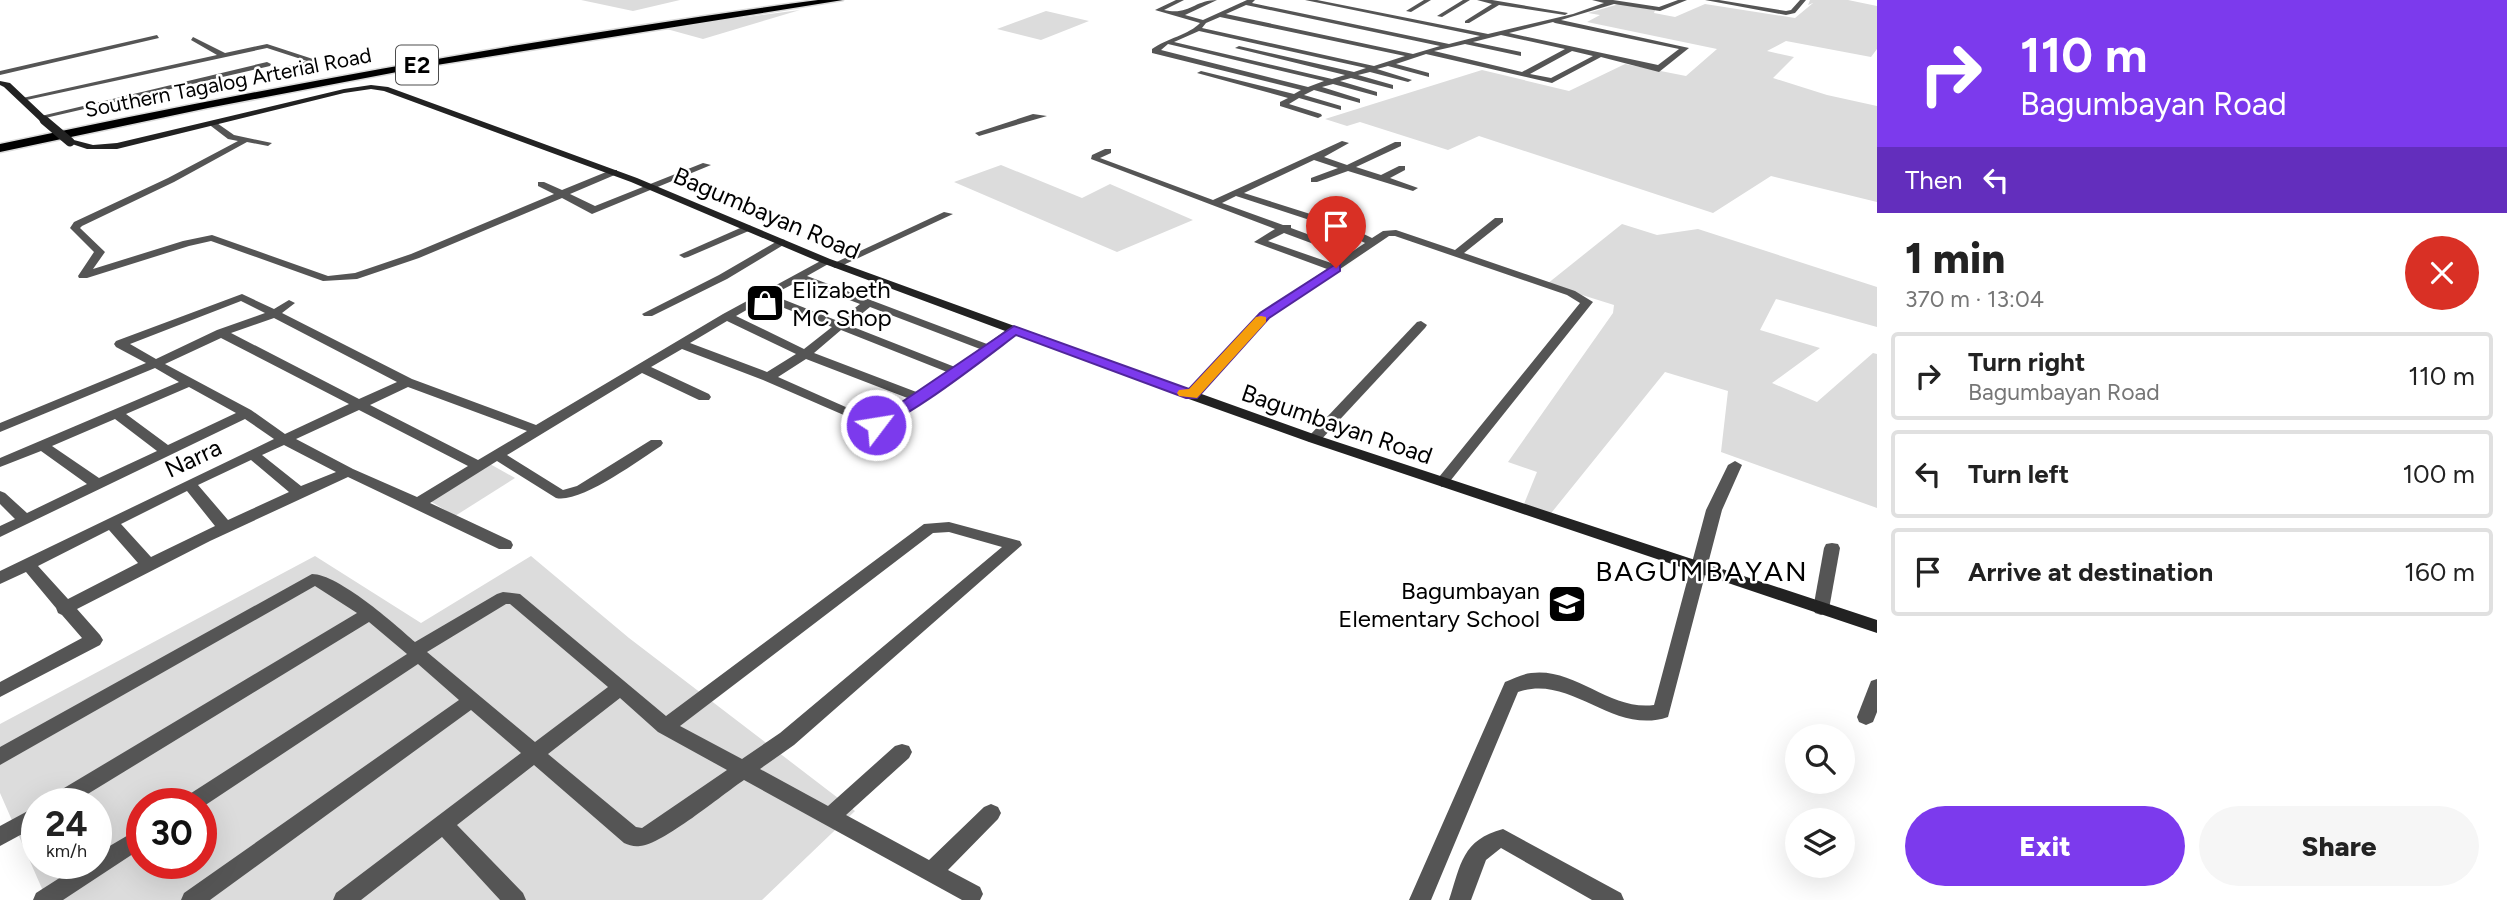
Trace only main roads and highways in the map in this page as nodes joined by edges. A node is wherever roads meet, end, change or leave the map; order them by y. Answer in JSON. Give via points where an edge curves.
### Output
{"nodes":[{"id":1,"x":788,"y":0,"type":"edge"},
{"id":2,"x":838,"y":0,"type":"edge"},
{"id":3,"x":0,"y":138,"type":"edge"},
{"id":4,"x":0,"y":148,"type":"edge"}],
"edges":[{"from":1,"to":3,"type":"highway","name":"Southern Tagalog Arterial Road","number":"E2","via":[[429,54]]},
{"from":2,"to":4,"type":"highway","name":"Southern Tagalog Arterial Road","number":"E2","via":[[458,58]]}]}
